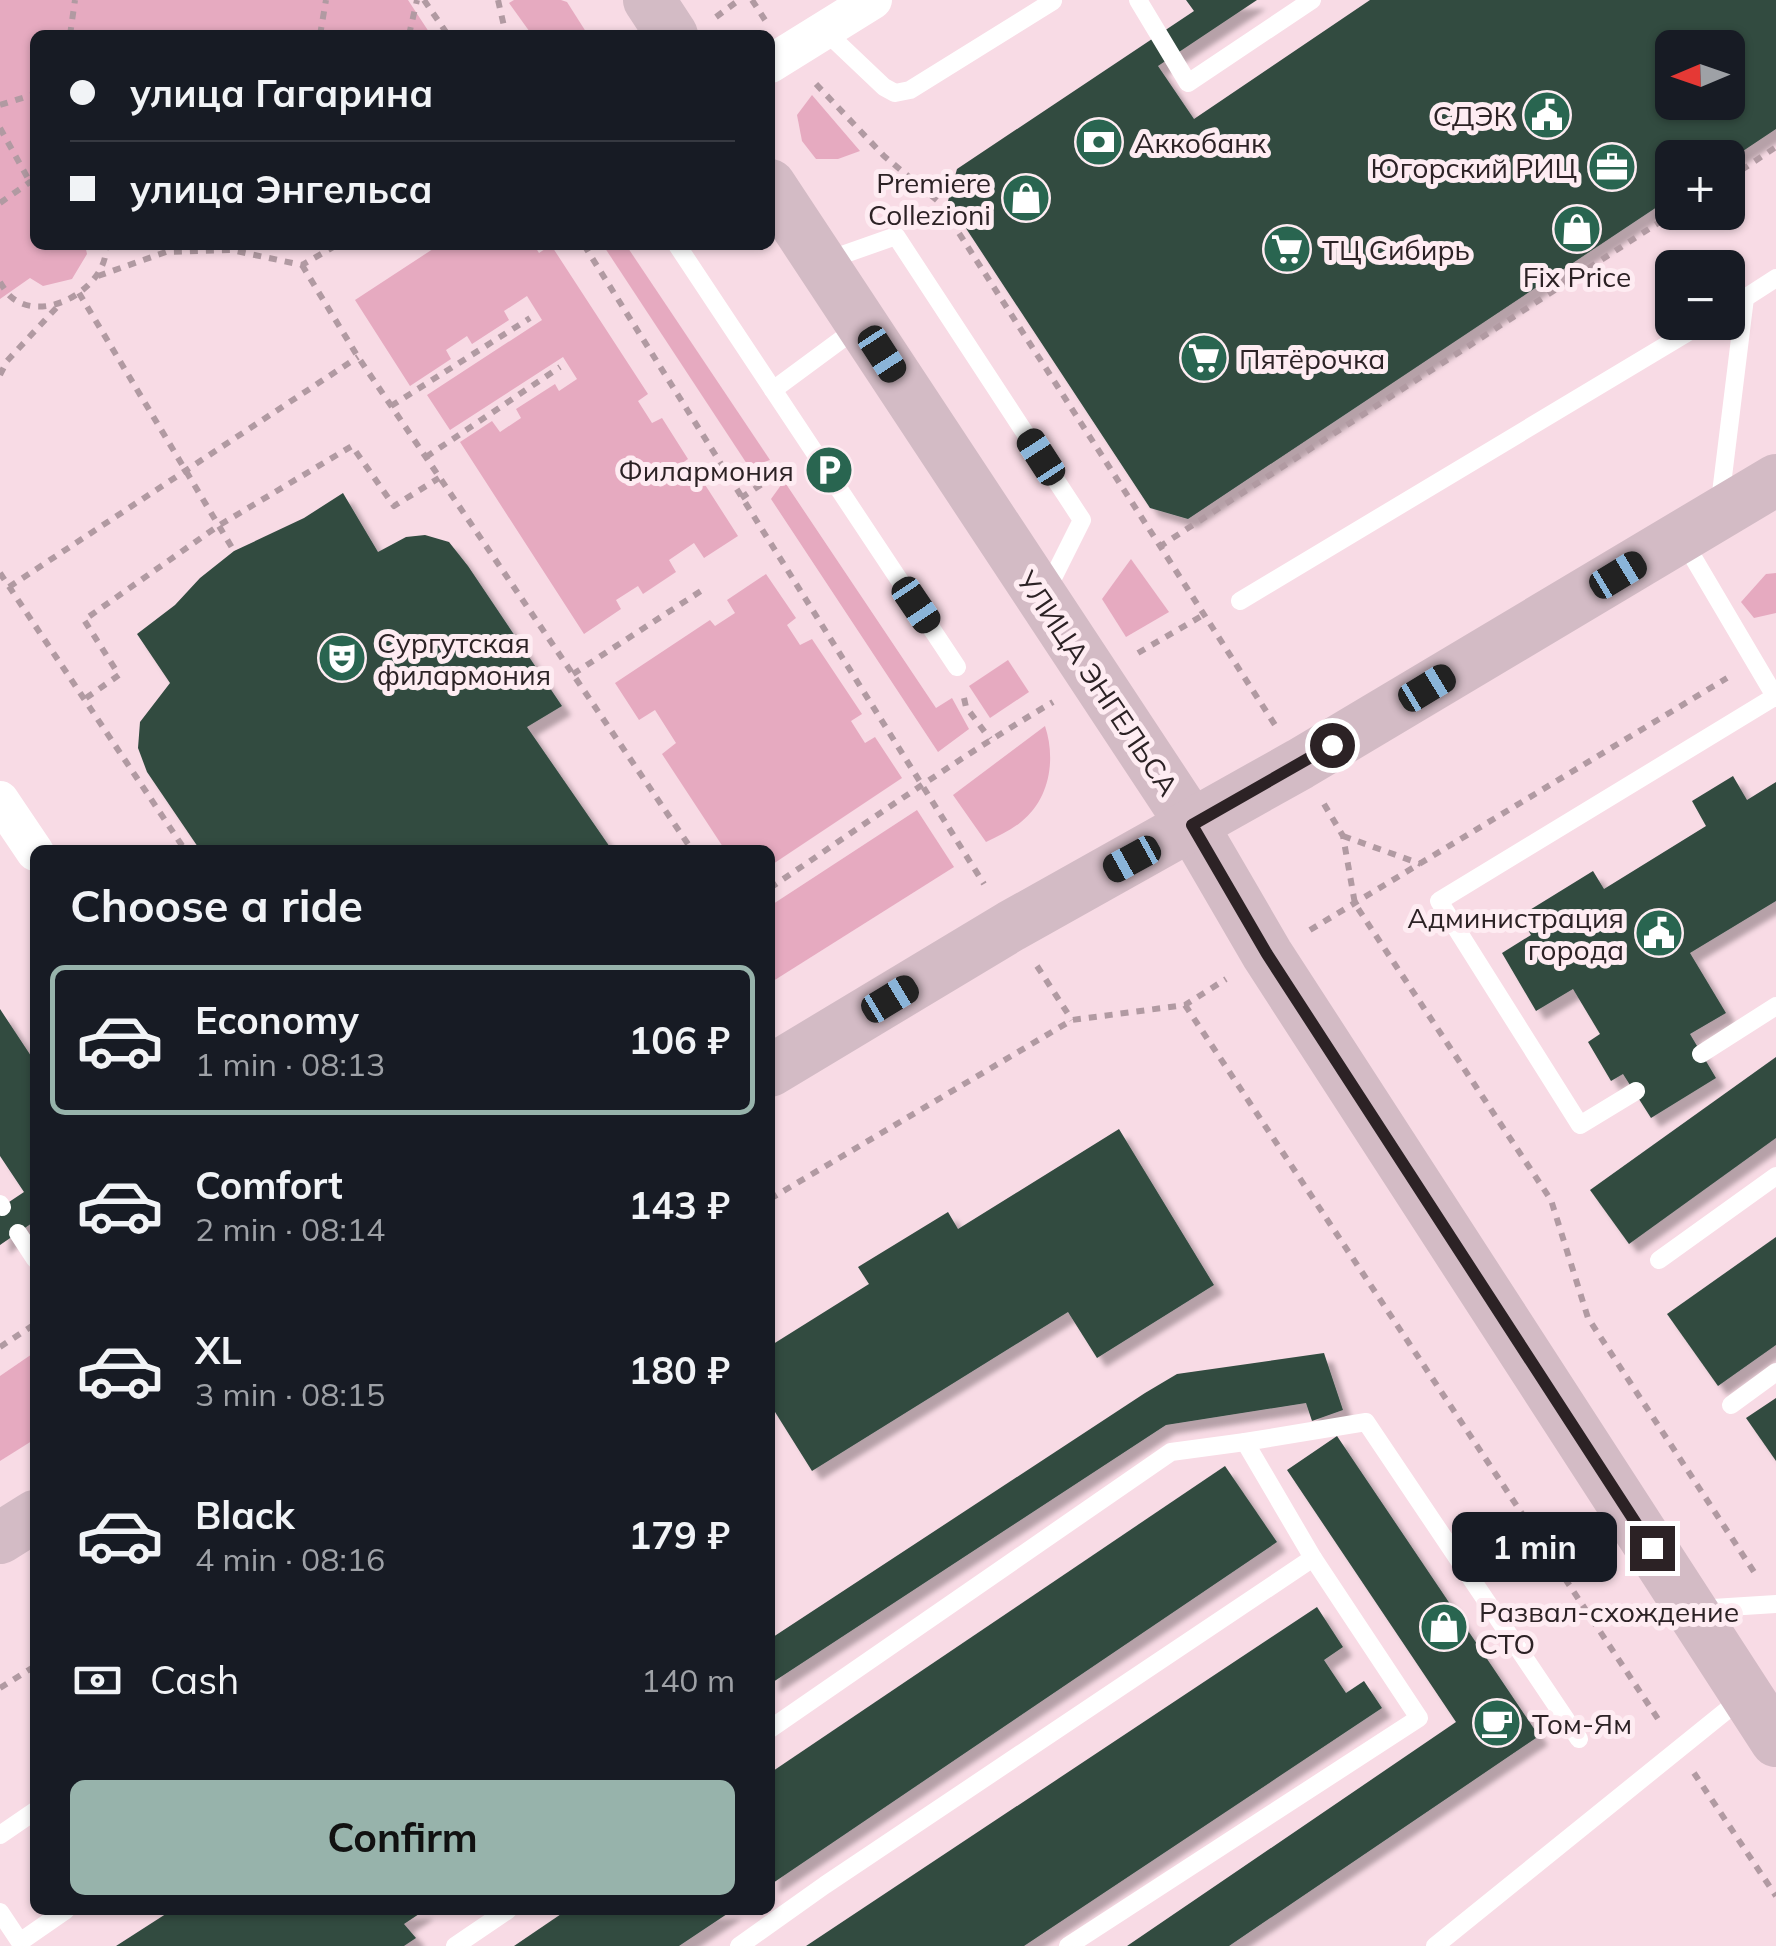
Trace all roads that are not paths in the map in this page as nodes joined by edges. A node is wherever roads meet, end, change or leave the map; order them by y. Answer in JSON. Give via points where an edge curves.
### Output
{"nodes":[{"id":1,"x":649,"y":0,"type":"edge"},
{"id":2,"x":873,"y":0,"type":"edge"},
{"id":3,"x":1138,"y":0,"type":"edge"},
{"id":4,"x":1312,"y":0,"type":"edge"},
{"id":5,"x":1053,"y":1,"type":"edge"},
{"id":6,"x":669,"y":30,"type":"edge"},
{"id":7,"x":825,"y":30,"type":"junction"},
{"id":8,"x":779,"y":59,"type":"edge"},
{"id":9,"x":775,"y":193,"type":"edge"},
{"id":10,"x":680,"y":250,"type":"edge"},
{"id":11,"x":820,"y":262,"type":"junction"},
{"id":12,"x":1776,"y":278,"type":"edge"},
{"id":13,"x":1745,"y":298,"type":"edge"},
{"id":14,"x":862,"y":324,"type":"junction"},
{"id":15,"x":1674,"y":340,"type":"edge"},
{"id":16,"x":1737,"y":340,"type":"edge"},
{"id":17,"x":773,"y":390,"type":"junction"},
{"id":18,"x":1776,"y":480,"type":"edge"},
{"id":19,"x":1700,"y":525,"type":"junction"},
{"id":20,"x":1042,"y":599,"type":"junction"},
{"id":21,"x":1240,"y":602,"type":"road end"},
{"id":22,"x":957,"y":667,"type":"road end"},
{"id":23,"x":1776,"y":697,"type":"edge"},
{"id":24,"x":0,"y":800,"type":"edge"},
{"id":25,"x":1192,"y":825,"type":"junction"},
{"id":26,"x":30,"y":845,"type":"edge"},
{"id":27,"x":1776,"y":1006,"type":"edge"},
{"id":28,"x":1701,"y":1054,"type":"dead end"},
{"id":29,"x":775,"y":1069,"type":"edge"},
{"id":30,"x":1636,"y":1091,"type":"dead end"},
{"id":31,"x":1776,"y":1176,"type":"edge"},
{"id":32,"x":18,"y":1232,"type":"dead end"},
{"id":33,"x":30,"y":1251,"type":"edge"},
{"id":34,"x":1659,"y":1260,"type":"dead end"},
{"id":35,"x":1776,"y":1372,"type":"edge"},
{"id":36,"x":1731,"y":1405,"type":"dead end"},
{"id":37,"x":1244,"y":1442,"type":"junction"},
{"id":38,"x":30,"y":1519,"type":"edge"},
{"id":39,"x":0,"y":1538,"type":"edge"},
{"id":40,"x":1314,"y":1558,"type":"junction"},
{"id":41,"x":1776,"y":1604,"type":"edge"},
{"id":42,"x":1691,"y":1609,"type":"junction"},
{"id":43,"x":1746,"y":1694,"type":"junction"},
{"id":44,"x":775,"y":1726,"type":"edge"},
{"id":45,"x":1579,"y":1739,"type":"dead end"},
{"id":46,"x":1776,"y":1741,"type":"edge"},
{"id":47,"x":30,"y":1814,"type":"edge"},
{"id":48,"x":0,"y":1835,"type":"edge"},
{"id":49,"x":0,"y":1912,"type":"edge"},
{"id":50,"x":59,"y":1915,"type":"edge"},
{"id":51,"x":501,"y":1915,"type":"edge"},
{"id":52,"x":455,"y":1946,"type":"edge"},
{"id":53,"x":739,"y":1946,"type":"edge"},
{"id":54,"x":1068,"y":1946,"type":"edge"},
{"id":55,"x":1435,"y":1946,"type":"edge"}],
"edges":[{"from":1,"to":6,"type":"main road"},
{"from":2,"to":7,"type":"street"},
{"from":3,"to":4,"type":"lane","via":[[1188,82]]},
{"from":5,"to":7,"type":"lane","via":[[895,93]]},
{"from":7,"to":8,"type":"street"},
{"from":9,"to":11,"type":"main road","name":"УЛИЦА ЭНГЕЛЬСА"},
{"from":10,"to":17,"type":"lane"},
{"from":11,"to":14,"type":"main road","name":"УЛИЦА ЭНГЕЛЬСА"},
{"from":11,"to":20,"type":"lane","via":[[896,236],[1082,520]]},
{"from":12,"to":13,"type":"lane"},
{"from":14,"to":17,"type":"lane"},
{"from":14,"to":20,"type":"main road","name":"УЛИЦА ЭНГЕЛЬСА"},
{"from":15,"to":21,"type":"lane"},
{"from":16,"to":19,"type":"lane"},
{"from":17,"to":22,"type":"lane"},
{"from":18,"to":19,"type":"main road"},
{"from":19,"to":23,"type":"lane"},
{"from":19,"to":25,"type":"main road"},
{"from":20,"to":25,"type":"main road","name":"УЛИЦА ЭНГЕЛЬСА"},
{"from":23,"to":30,"type":"lane","via":[[1439,900],[1580,1124]]},
{"from":24,"to":26,"type":"street"},
{"from":25,"to":29,"type":"main road"},
{"from":25,"to":42,"type":"main road","name":"УЛИЦА ЭНГЕЛЬСА","via":[[1267,954]]},
{"from":27,"to":28,"type":"lane"},
{"from":31,"to":34,"type":"lane"},
{"from":32,"to":33,"type":"lane"},
{"from":35,"to":36,"type":"lane"},
{"from":37,"to":40,"type":"lane"},
{"from":37,"to":44,"type":"lane","via":[[1171,1452]]},
{"from":37,"to":45,"type":"lane","via":[[1366,1422]]},
{"from":38,"to":39,"type":"main road"},
{"from":40,"to":53,"type":"lane"},
{"from":40,"to":54,"type":"lane","via":[[1419,1718]]},
{"from":41,"to":42,"type":"lane"},
{"from":42,"to":43,"type":"main road","name":"УЛИЦА ЭНГЕЛЬСА"},
{"from":43,"to":46,"type":"main road","name":"УЛИЦА ЭНГЕЛЬСА"},
{"from":43,"to":55,"type":"lane"},
{"from":47,"to":48,"type":"lane"},
{"from":49,"to":50,"type":"lane","via":[[20,1942]]},
{"from":51,"to":52,"type":"lane"}]}
